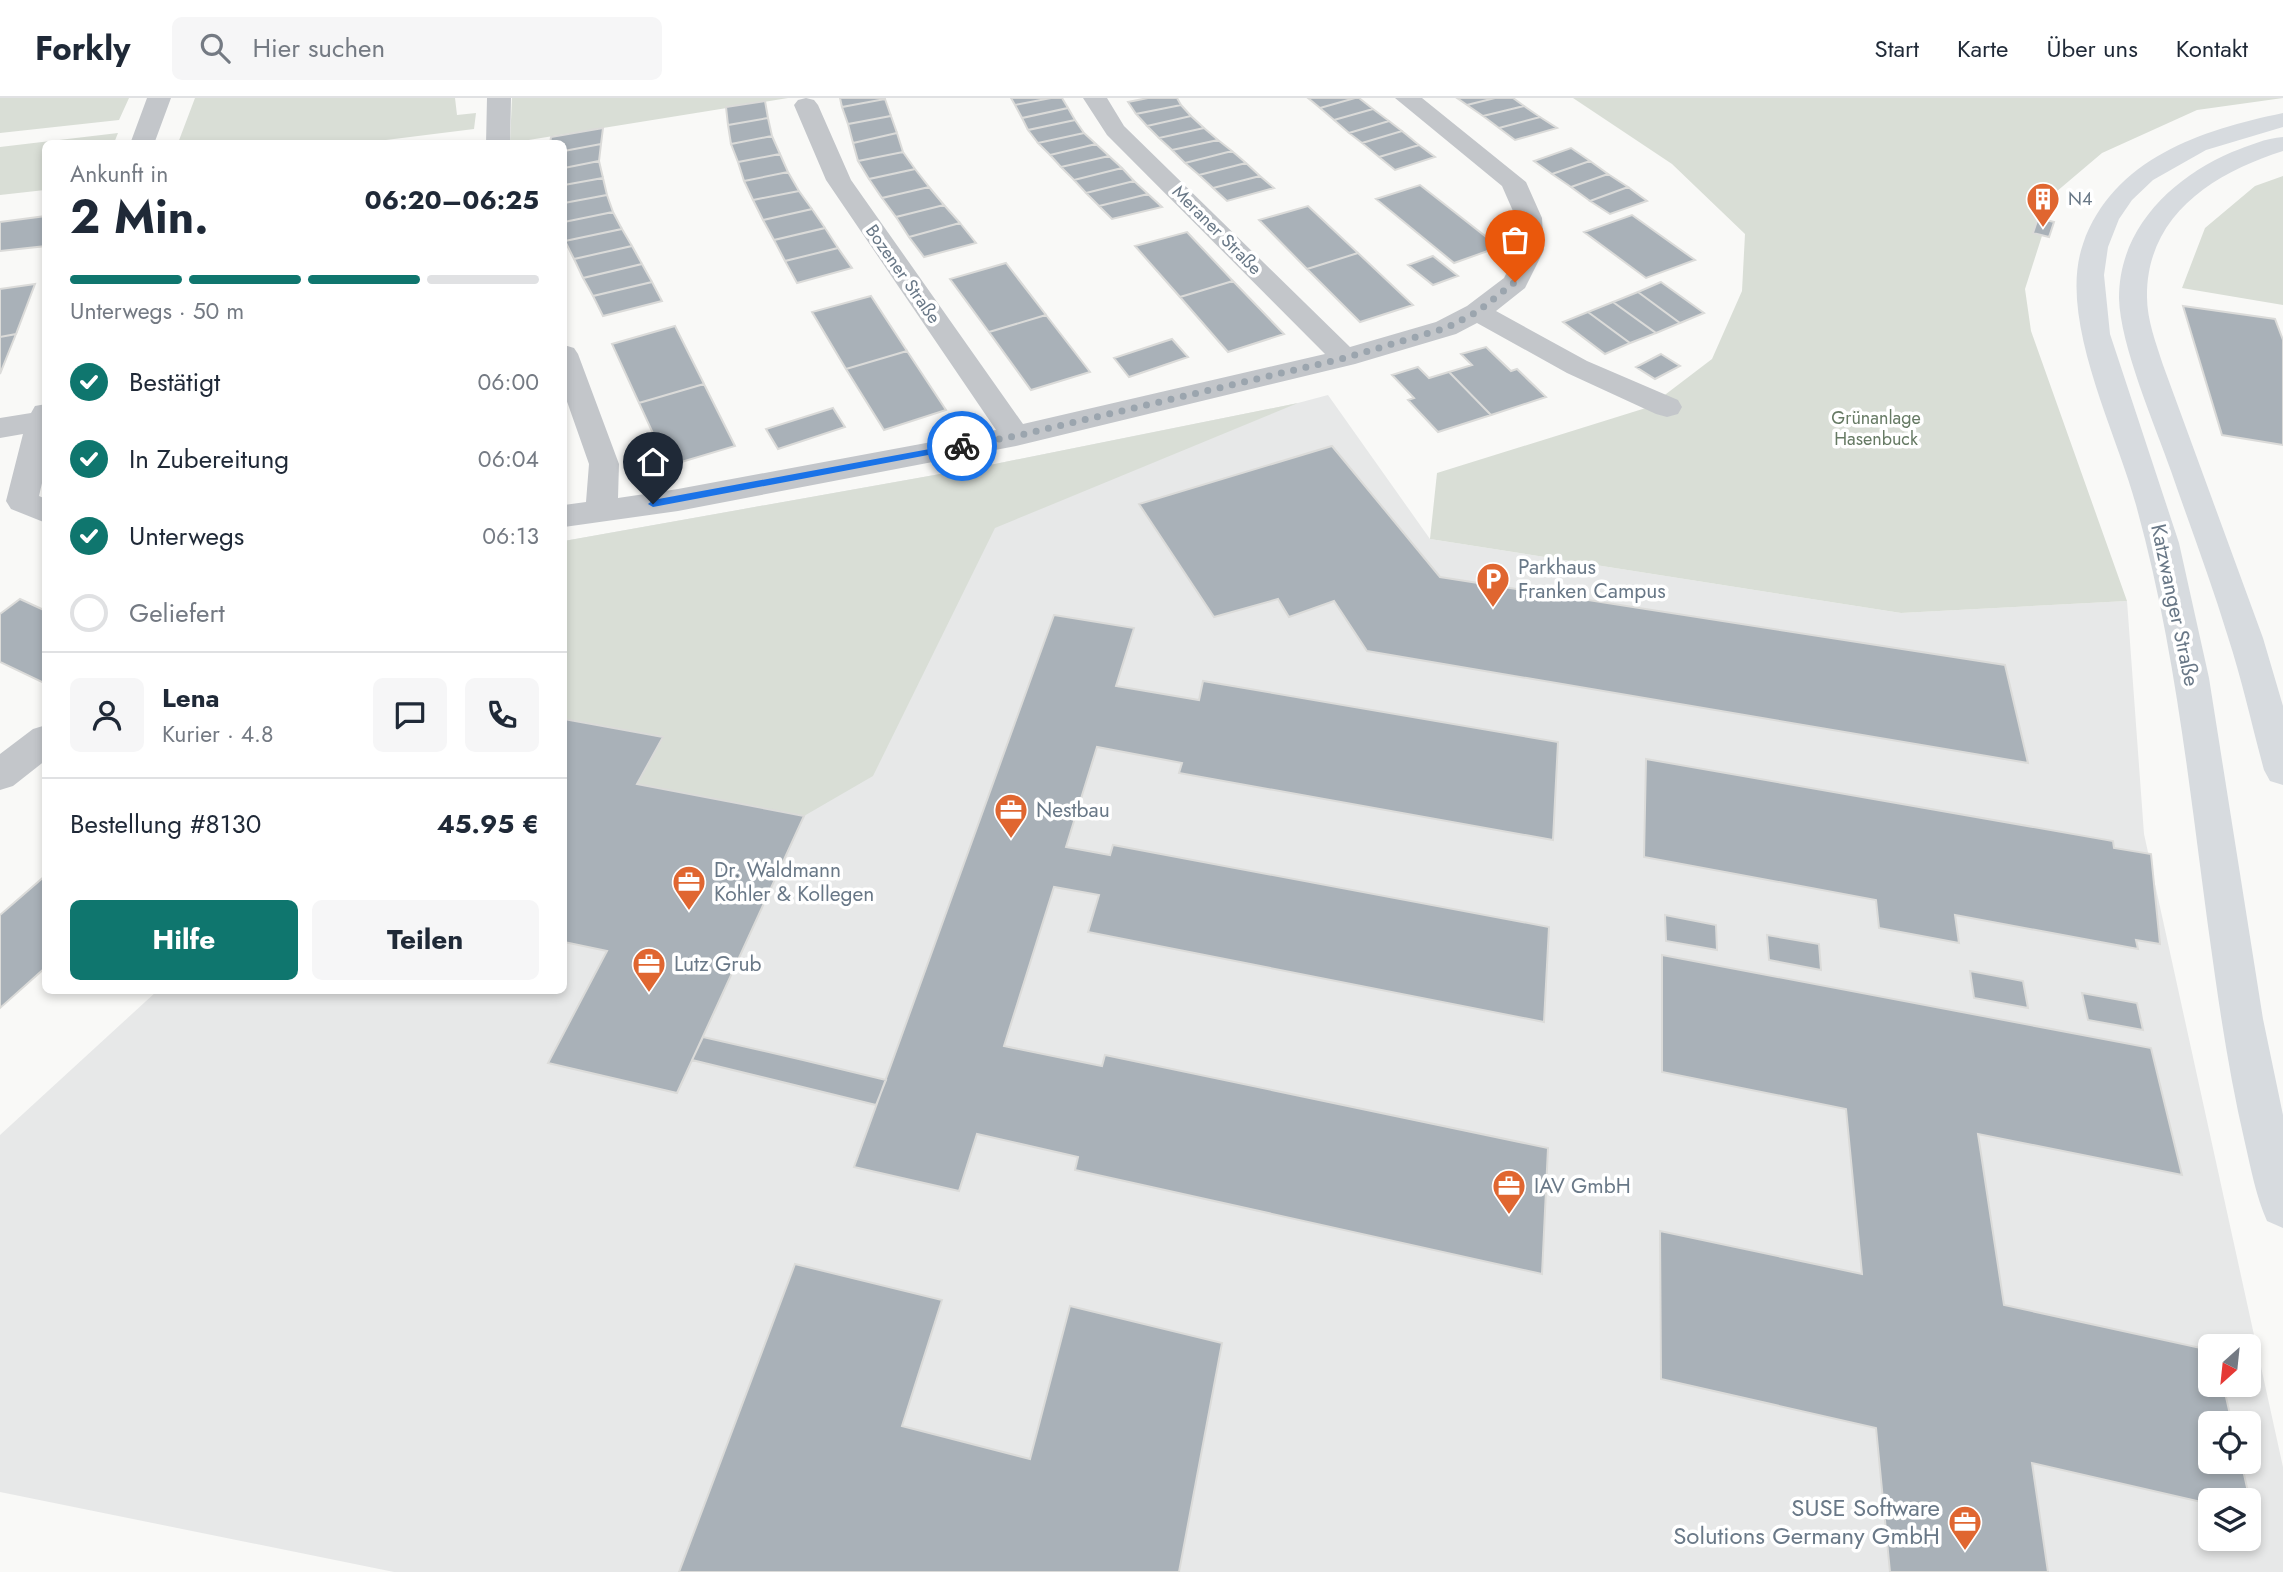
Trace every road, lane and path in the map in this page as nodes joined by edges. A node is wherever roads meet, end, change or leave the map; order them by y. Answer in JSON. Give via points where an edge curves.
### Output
{"nodes":[{"id":1,"x":159,"y":98,"type":"edge"},
{"id":2,"x":499,"y":98,"type":"edge"},
{"id":3,"x":1095,"y":98,"type":"edge"},
{"id":4,"x":1407,"y":98,"type":"edge"},
{"id":5,"x":806,"y":105,"type":"dead end"},
{"id":6,"x":2283,"y":120,"type":"edge"},
{"id":7,"x":143,"y":140,"type":"edge"},
{"id":8,"x":498,"y":140,"type":"edge"},
{"id":9,"x":2283,"y":144,"type":"edge"},
{"id":10,"x":1477,"y":312,"type":"junction"},
{"id":11,"x":1345,"y":358,"type":"junction"},
{"id":12,"x":567,"y":362,"type":"edge"},
{"id":13,"x":1667,"y":407,"type":"dead end"},
{"id":14,"x":42,"y":418,"type":"edge"},
{"id":15,"x":42,"y":425,"type":"edge"},
{"id":16,"x":0,"y":428,"type":"edge"},
{"id":17,"x":1016,"y":436,"type":"junction"},
{"id":18,"x":42,"y":510,"type":"edge"},
{"id":19,"x":601,"y":511,"type":"junction"},
{"id":20,"x":567,"y":516,"type":"edge"},
{"id":21,"x":42,"y":742,"type":"edge"},
{"id":22,"x":2283,"y":770,"type":"edge"},
{"id":23,"x":0,"y":775,"type":"edge"},
{"id":24,"x":2283,"y":1205,"type":"edge"}],
"edges":[{"from":1,"to":7,"type":"street"},
{"from":2,"to":8,"type":"street"},
{"from":3,"to":11,"type":"street","name":"Meraner Straße","via":[[1115,130]]},
{"from":4,"to":10,"type":"street","via":[[1513,181],[1529,218],[1531,250],[1515,282]]},
{"from":5,"to":17,"type":"street","name":"Bozener Straße","via":[[839,180]]},
{"from":6,"to":24,"type":"main road","name":"Katzwanger Straße","via":[[2205,141],[2169,158],[2141,179],[2118,203],[2100,233],[2089,281],[2100,344],[2176,590],[2242,1021]]},
{"from":9,"to":22,"type":"main road","via":[[2210,172],[2164,209],[2138,256],[2133,295],[2149,365],[2246,638]]},
{"from":10,"to":11,"type":"street","via":[[1446,328]]},
{"from":10,"to":13,"type":"street","via":[[1577,368]]},
{"from":11,"to":17,"type":"street"},
{"from":12,"to":19,"type":"street","via":[[604,464]]},
{"from":14,"to":16,"type":"street"},
{"from":15,"to":18,"type":"street","via":[[22,500]]},
{"from":17,"to":19,"type":"street"},
{"from":19,"to":20,"type":"street"},
{"from":21,"to":23,"type":"street"}]}
